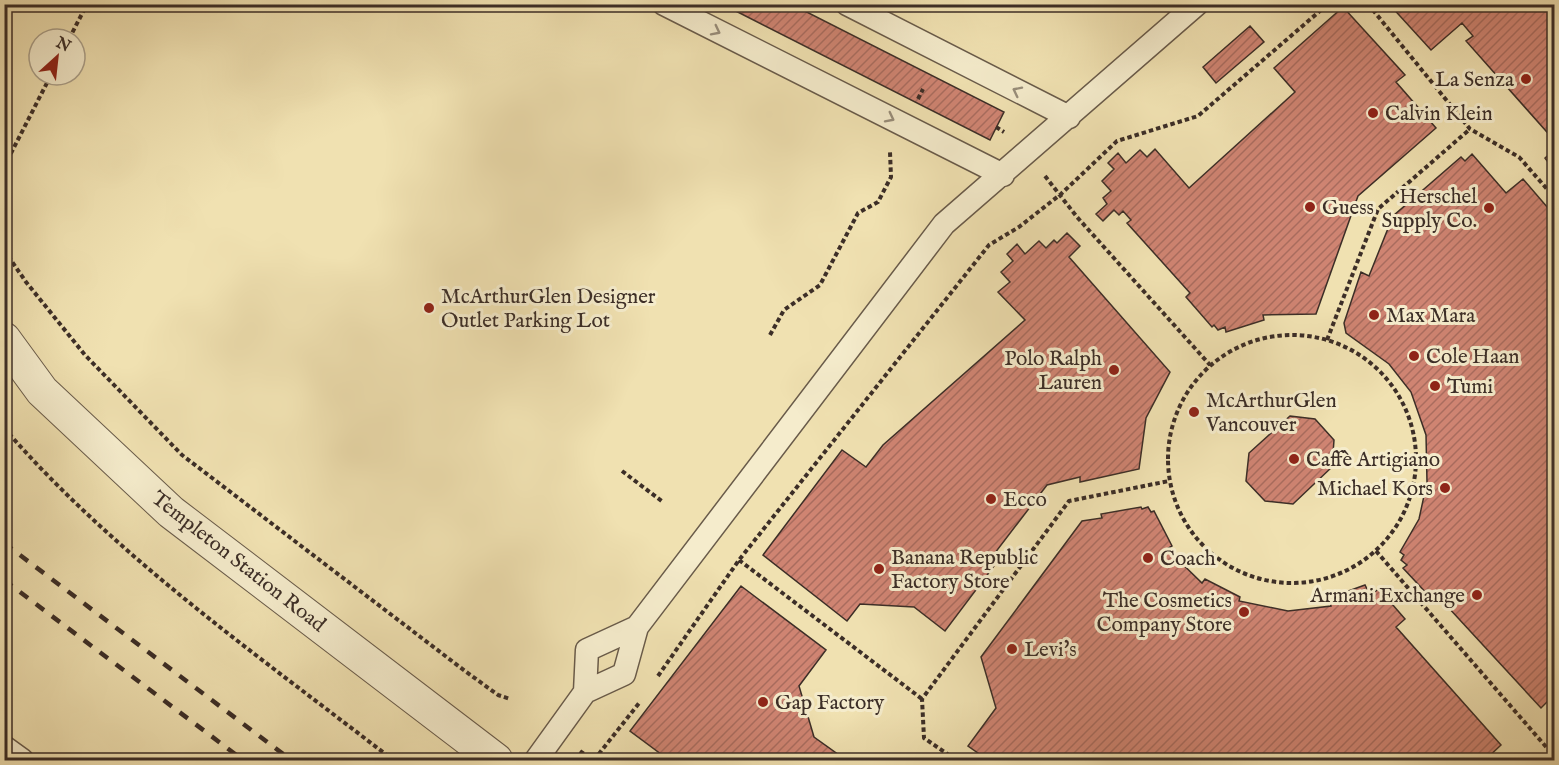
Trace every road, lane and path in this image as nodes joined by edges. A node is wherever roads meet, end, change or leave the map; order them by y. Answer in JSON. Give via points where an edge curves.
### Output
{"nodes":[{"id":1,"x":87,"y":4,"type":"edge"},
{"id":2,"x":663,"y":4,"type":"edge"},
{"id":3,"x":847,"y":4,"type":"edge"},
{"id":4,"x":1197,"y":4,"type":"edge"},
{"id":5,"x":1328,"y":4,"type":"edge"},
{"id":6,"x":1368,"y":4,"type":"edge"},
{"id":7,"x":75,"y":27,"type":"edge"},
{"id":8,"x":45,"y":87,"type":"edge"},
{"id":9,"x":922,"y":89,"type":"dead end"},
{"id":10,"x":1069,"y":117,"type":"junction"},
{"id":11,"x":902,"y":124,"type":"junction"},
{"id":12,"x":1470,"y":129,"type":"junction"},
{"id":13,"x":4,"y":167,"type":"edge"},
{"id":14,"x":1041,"y":171,"type":"dead end"},
{"id":15,"x":1003,"y":175,"type":"junction"},
{"id":16,"x":1061,"y":194,"type":"junction"},
{"id":17,"x":1554,"y":197,"type":"edge"},
{"id":18,"x":4,"y":250,"type":"edge"},
{"id":19,"x":770,"y":335,"type":"dead end"},
{"id":20,"x":4,"y":339,"type":"edge"},
{"id":21,"x":1327,"y":340,"type":"junction"},
{"id":22,"x":1210,"y":365,"type":"junction"},
{"id":23,"x":4,"y":428,"type":"edge"},
{"id":24,"x":622,"y":471,"type":"dead end"},
{"id":25,"x":1169,"y":482,"type":"junction"},
{"id":26,"x":663,"y":502,"type":"dead end"},
{"id":27,"x":1376,"y":551,"type":"junction"},
{"id":28,"x":739,"y":560,"type":"junction"},
{"id":29,"x":637,"y":627,"type":"junction"},
{"id":30,"x":651,"y":685,"type":"dead end"},
{"id":31,"x":585,"y":692,"type":"junction"},
{"id":32,"x":644,"y":695,"type":"dead end"},
{"id":33,"x":510,"y":699,"type":"dead end"},
{"id":34,"x":922,"y":699,"type":"junction"},
{"id":35,"x":4,"y":747,"type":"edge"},
{"id":36,"x":579,"y":751,"type":"dead end"},
{"id":37,"x":1554,"y":756,"type":"edge"},
{"id":38,"x":22,"y":760,"type":"edge"},
{"id":39,"x":393,"y":760,"type":"edge"},
{"id":40,"x":496,"y":760,"type":"edge"},
{"id":41,"x":536,"y":760,"type":"edge"},
{"id":42,"x":593,"y":760,"type":"edge"},
{"id":43,"x":956,"y":760,"type":"edge"}],
"edges":[{"from":1,"to":7,"type":"path"},
{"from":2,"to":11,"type":"lane","one_way":true},
{"from":10,"to":3,"type":"lane","one_way":true},
{"from":4,"to":10,"type":"lane"},
{"from":5,"to":16,"type":"path","via":[[1198,116],[1118,141]]},
{"from":6,"to":12,"type":"path"},
{"from":8,"to":13,"type":"path"},
{"from":9,"to":11,"type":"path"},
{"from":10,"to":15,"type":"lane"},
{"from":11,"to":15,"type":"lane"},
{"from":11,"to":19,"type":"path","via":[[889,141],[891,177],[878,202],[858,213],[820,285],[784,310]]},
{"from":12,"to":17,"type":"path","via":[[1519,157]]},
{"from":12,"to":21,"type":"path","via":[[1378,208]]},
{"from":14,"to":16,"type":"path"},
{"from":15,"to":29,"type":"lane","via":[[944,224]]},
{"from":16,"to":22,"type":"path","via":[[1077,217]]},
{"from":16,"to":28,"type":"path","via":[[989,245]]},
{"from":18,"to":33,"type":"path","via":[[85,355],[182,455],[414,633],[498,695]]},
{"from":20,"to":40,"type":"street","name":"Templeton Station Road","via":[[42,391],[171,512]]},
{"from":21,"to":22,"type":"path","via":[[1276,337],[1245,344]]},
{"from":21,"to":27,"type":"path","via":[[1361,356],[1388,381],[1407,413],[1416,450],[1413,488],[1399,522]]},
{"from":22,"to":25,"type":"path","via":[[1183,398],[1172,428]]},
{"from":23,"to":39,"type":"path","via":[[46,477],[147,568]]},
{"from":24,"to":26,"type":"path"},
{"from":25,"to":27,"type":"path","via":[[1181,517],[1204,547],[1234,570],[1270,582],[1308,583],[1344,572]]},
{"from":25,"to":34,"type":"path","via":[[1069,501]]},
{"from":27,"to":37,"type":"path"},
{"from":28,"to":30,"type":"path"},
{"from":28,"to":34,"type":"path"},
{"from":29,"to":31,"type":"lane","via":[[624,674]]},
{"from":29,"to":31,"type":"lane","via":[[587,650]]},
{"from":31,"to":41,"type":"lane"},
{"from":32,"to":42,"type":"path"},
{"from":34,"to":43,"type":"path","via":[[924,738]]},
{"from":35,"to":38,"type":"lane"},
{"from":36,"to":42,"type":"path"}]}
